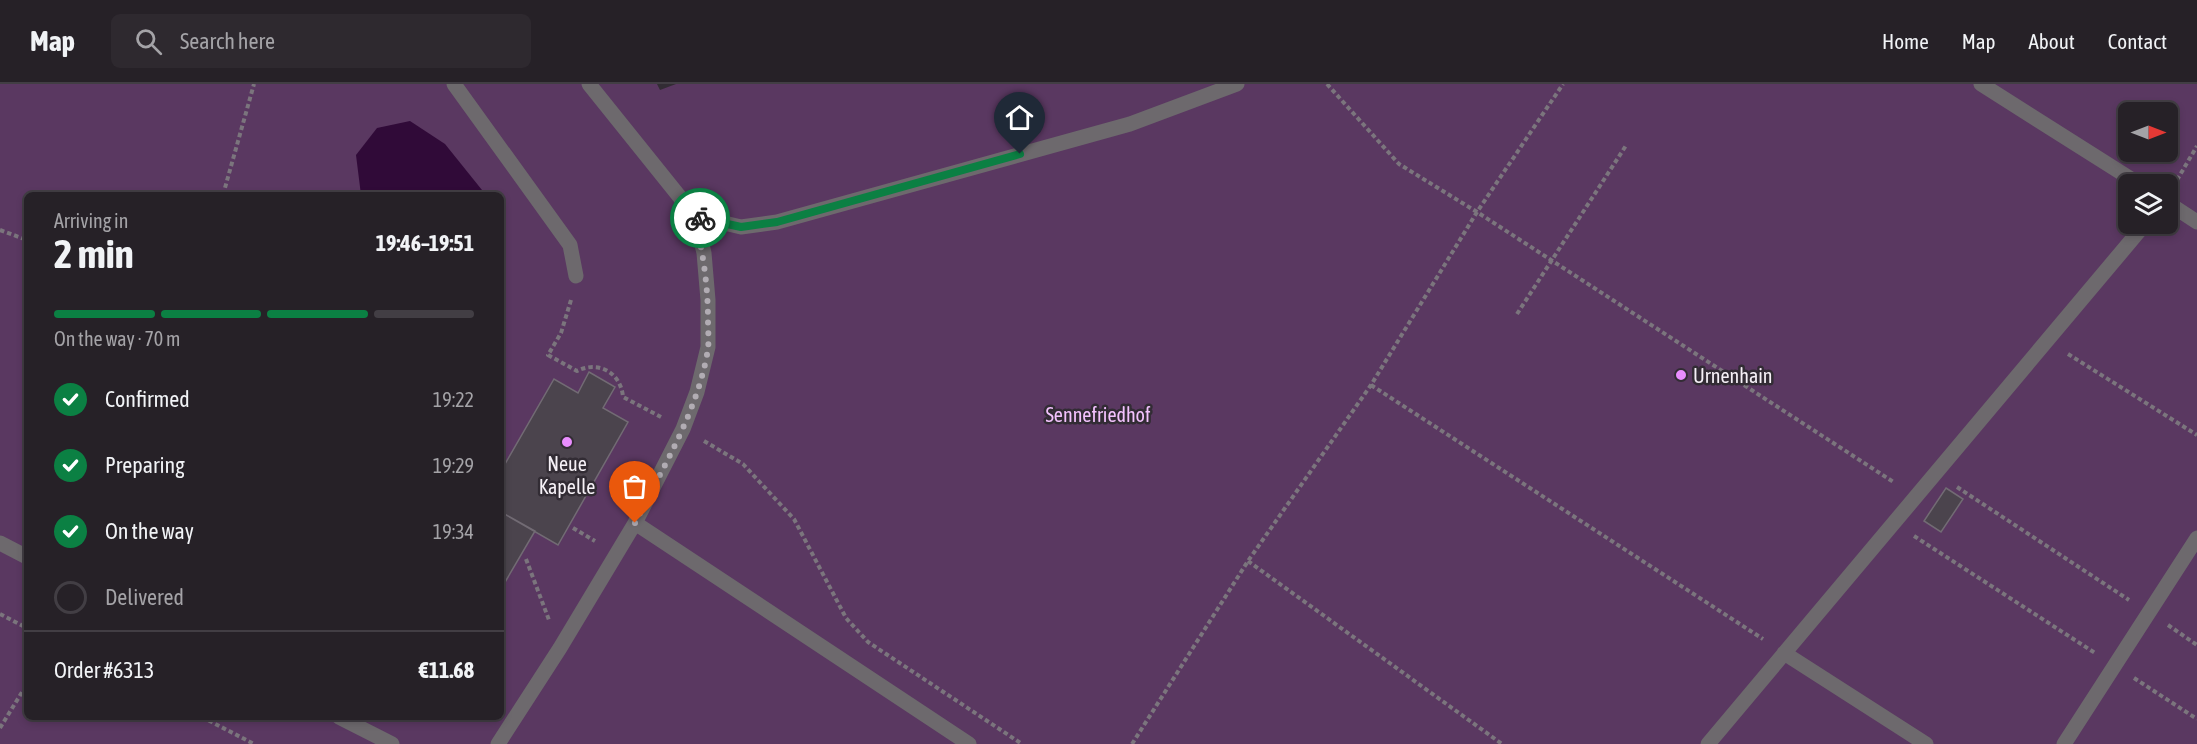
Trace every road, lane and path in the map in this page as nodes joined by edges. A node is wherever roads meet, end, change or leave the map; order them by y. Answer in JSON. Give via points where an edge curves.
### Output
{"nodes":[{"id":1,"x":255,"y":84,"type":"edge"},
{"id":2,"x":454,"y":84,"type":"edge"},
{"id":3,"x":589,"y":84,"type":"edge"},
{"id":4,"x":1237,"y":84,"type":"edge"},
{"id":5,"x":1327,"y":84,"type":"edge"},
{"id":6,"x":1563,"y":84,"type":"edge"},
{"id":7,"x":1981,"y":84,"type":"edge"},
{"id":8,"x":1627,"y":144,"type":"dead end"},
{"id":9,"x":2197,"y":146,"type":"edge"},
{"id":10,"x":2123,"y":174,"type":"edge"},
{"id":11,"x":2178,"y":178,"type":"edge"},
{"id":12,"x":224,"y":192,"type":"edge"},
{"id":13,"x":2178,"y":209,"type":"edge"},
{"id":14,"x":1477,"y":212,"type":"junction"},
{"id":15,"x":694,"y":216,"type":"junction"},
{"id":16,"x":2197,"y":222,"type":"edge"},
{"id":17,"x":0,"y":230,"type":"edge"},
{"id":18,"x":2137,"y":234,"type":"edge"},
{"id":19,"x":24,"y":239,"type":"edge"},
{"id":20,"x":1552,"y":260,"type":"junction"},
{"id":21,"x":576,"y":276,"type":"joint"},
{"id":22,"x":1517,"y":314,"type":"dead end"},
{"id":23,"x":2046,"y":341,"type":"junction"},
{"id":24,"x":1371,"y":385,"type":"junction"},
{"id":25,"x":683,"y":429,"type":"junction"},
{"id":26,"x":2197,"y":435,"type":"edge"},
{"id":27,"x":1936,"y":473,"type":"junction"},
{"id":28,"x":1915,"y":497,"type":"junction"},
{"id":29,"x":635,"y":523,"type":"junction"},
{"id":30,"x":1893,"y":523,"type":"junction"},
{"id":31,"x":2197,"y":538,"type":"edge"},
{"id":32,"x":0,"y":543,"type":"edge"},
{"id":33,"x":24,"y":555,"type":"edge"},
{"id":34,"x":526,"y":559,"type":"dead end"},
{"id":35,"x":1248,"y":561,"type":"junction"},
{"id":36,"x":2148,"y":613,"type":"junction"},
{"id":37,"x":0,"y":614,"type":"edge"},
{"id":38,"x":24,"y":626,"type":"edge"},
{"id":39,"x":2197,"y":645,"type":"edge"},
{"id":40,"x":560,"y":648,"type":"junction"},
{"id":41,"x":1784,"y":653,"type":"junction"},
{"id":42,"x":2115,"y":666,"type":"junction"},
{"id":43,"x":24,"y":689,"type":"edge"},
{"id":44,"x":2197,"y":719,"type":"edge"},
{"id":45,"x":207,"y":720,"type":"edge"},
{"id":46,"x":345,"y":720,"type":"edge"},
{"id":47,"x":0,"y":728,"type":"edge"},
{"id":48,"x":254,"y":744,"type":"edge"},
{"id":49,"x":392,"y":744,"type":"edge"},
{"id":50,"x":498,"y":744,"type":"edge"},
{"id":51,"x":969,"y":744,"type":"edge"},
{"id":52,"x":1022,"y":744,"type":"edge"},
{"id":53,"x":1132,"y":744,"type":"edge"},
{"id":54,"x":1502,"y":744,"type":"edge"},
{"id":55,"x":1708,"y":744,"type":"edge"},
{"id":56,"x":1926,"y":744,"type":"edge"},
{"id":57,"x":2064,"y":744,"type":"edge"}],
"edges":[{"from":1,"to":12,"type":"path"},
{"from":2,"to":21,"type":"lane","via":[[570,245]]},
{"from":3,"to":15,"type":"lane"},
{"from":4,"to":15,"type":"lane","via":[[1130,124],[777,222],[741,227]]},
{"from":5,"to":14,"type":"path","via":[[1399,164]]},
{"from":6,"to":14,"type":"path"},
{"from":7,"to":10,"type":"lane"},
{"from":8,"to":20,"type":"path"},
{"from":9,"to":11,"type":"path"},
{"from":13,"to":16,"type":"lane"},
{"from":14,"to":20,"type":"path"},
{"from":14,"to":24,"type":"path"},
{"from":15,"to":25,"type":"lane","via":[[704,253],[708,347]]},
{"from":17,"to":19,"type":"path"},
{"from":18,"to":23,"type":"lane"},
{"from":20,"to":22,"type":"path"},
{"from":20,"to":28,"type":"path"},
{"from":21,"to":25,"type":"path","via":[[561,333],[548,355],[577,371],[584,367],[606,371],[617,378],[623,397]]},
{"from":23,"to":26,"type":"path"},
{"from":23,"to":27,"type":"lane"},
{"from":24,"to":35,"type":"path"},
{"from":24,"to":41,"type":"path"},
{"from":25,"to":29,"type":"lane"},
{"from":25,"to":52,"type":"path","via":[[744,464],[794,519],[846,618],[868,642]]},
{"from":27,"to":28,"type":"lane"},
{"from":27,"to":36,"type":"path"},
{"from":28,"to":30,"type":"lane"},
{"from":29,"to":40,"type":"lane"},
{"from":29,"to":51,"type":"lane"},
{"from":30,"to":41,"type":"lane"},
{"from":30,"to":42,"type":"path"},
{"from":31,"to":36,"type":"lane"},
{"from":32,"to":33,"type":"lane"},
{"from":34,"to":40,"type":"path"},
{"from":35,"to":53,"type":"path"},
{"from":35,"to":54,"type":"path"},
{"from":36,"to":39,"type":"path"},
{"from":36,"to":42,"type":"lane"},
{"from":37,"to":38,"type":"path"},
{"from":40,"to":50,"type":"lane"},
{"from":41,"to":55,"type":"lane"},
{"from":41,"to":56,"type":"lane"},
{"from":42,"to":44,"type":"path"},
{"from":42,"to":57,"type":"lane"},
{"from":43,"to":47,"type":"path"},
{"from":45,"to":48,"type":"path"},
{"from":46,"to":49,"type":"lane"}]}
